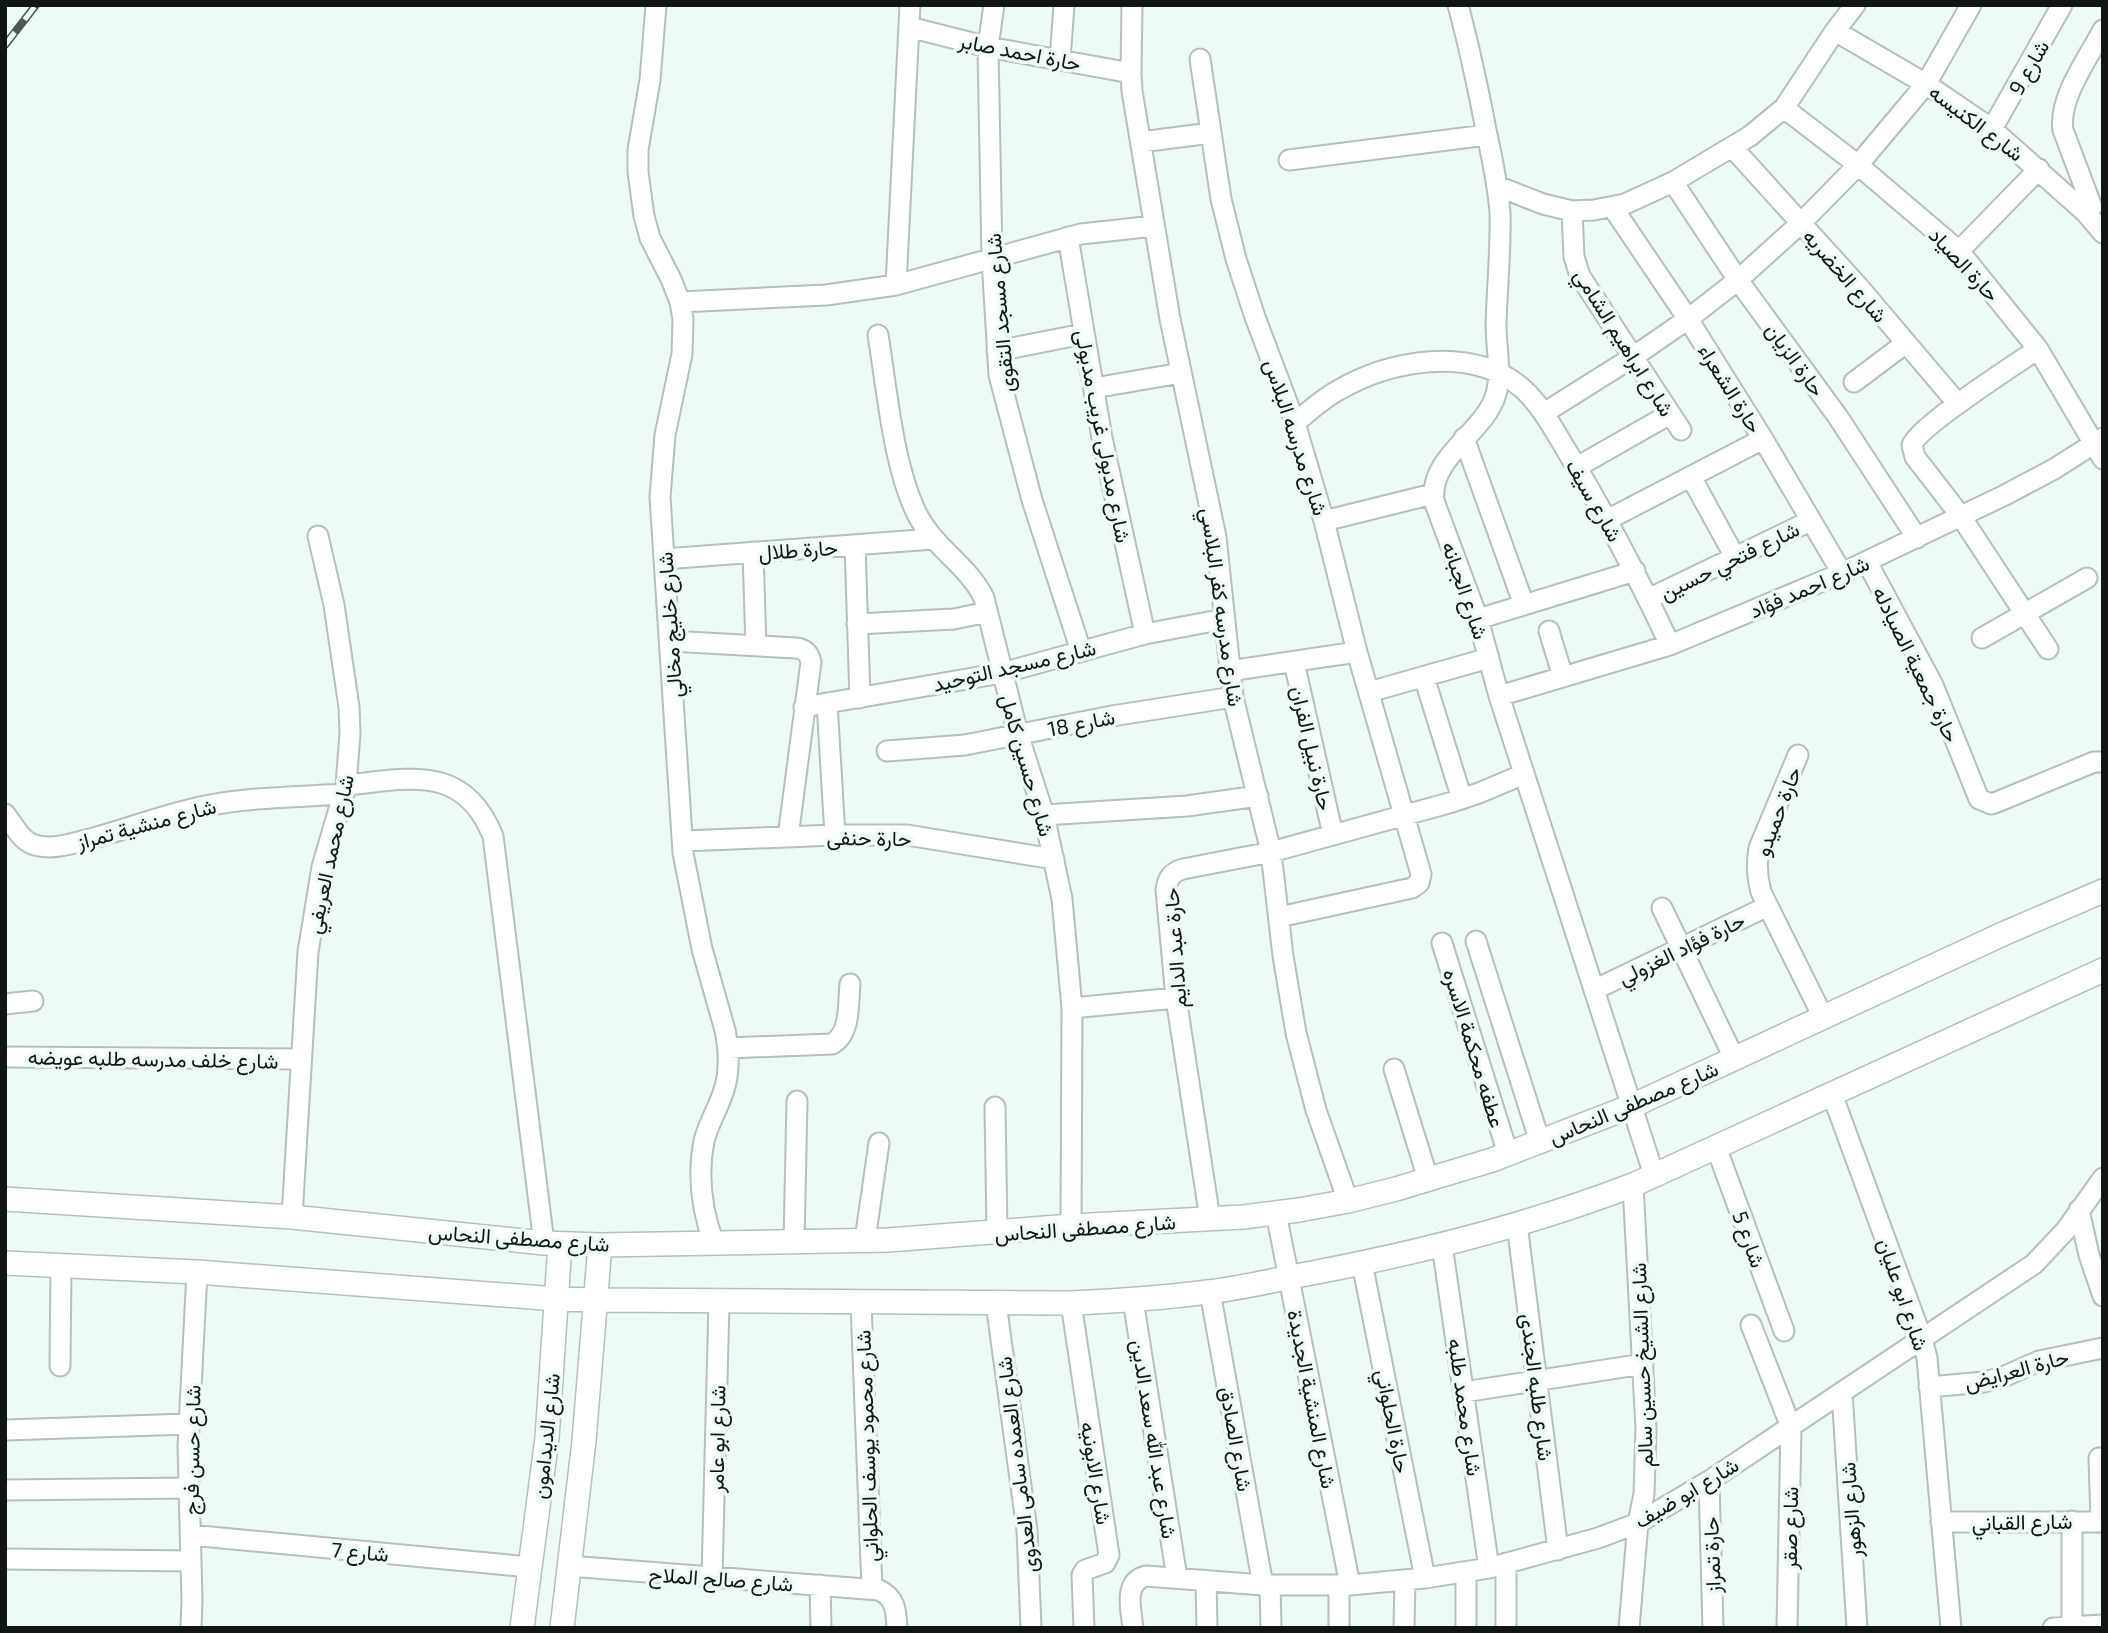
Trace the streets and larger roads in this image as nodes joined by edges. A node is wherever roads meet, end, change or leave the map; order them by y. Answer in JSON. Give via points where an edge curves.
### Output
{"nodes":[{"id":1,"x":656,"y":5,"type":"edge"},
{"id":2,"x":910,"y":5,"type":"edge"},
{"id":3,"x":994,"y":5,"type":"edge"},
{"id":4,"x":1064,"y":5,"type":"edge"},
{"id":5,"x":1132,"y":5,"type":"edge"},
{"id":6,"x":1458,"y":5,"type":"edge"},
{"id":7,"x":1855,"y":5,"type":"edge"},
{"id":8,"x":1971,"y":5,"type":"edge"},
{"id":9,"x":2062,"y":5,"type":"edge"},
{"id":10,"x":909,"y":27,"type":"junction"},
{"id":11,"x":2103,"y":30,"type":"edge"},
{"id":12,"x":1835,"y":31,"type":"junction"},
{"id":13,"x":988,"y":47,"type":"junction"},
{"id":14,"x":1200,"y":59,"type":"dead end"},
{"id":15,"x":1060,"y":60,"type":"junction"},
{"id":16,"x":1131,"y":73,"type":"junction"},
{"id":17,"x":1926,"y":84,"type":"junction"},
{"id":18,"x":1784,"y":108,"type":"junction"},
{"id":19,"x":1993,"y":129,"type":"junction"},
{"id":20,"x":1211,"y":133,"type":"junction"},
{"id":21,"x":1487,"y":135,"type":"junction"},
{"id":22,"x":1141,"y":142,"type":"junction"},
{"id":23,"x":1732,"y":147,"type":"junction"},
{"id":24,"x":1289,"y":160,"type":"dead end"},
{"id":25,"x":1858,"y":164,"type":"junction"},
{"id":26,"x":2039,"y":169,"type":"junction"},
{"id":27,"x":1672,"y":182,"type":"junction"},
{"id":28,"x":1497,"y":186,"type":"junction"},
{"id":29,"x":2094,"y":206,"type":"edge"},
{"id":30,"x":1613,"y":208,"type":"junction"},
{"id":31,"x":1572,"y":211,"type":"junction"},
{"id":32,"x":1801,"y":223,"type":"junction"},
{"id":33,"x":1154,"y":226,"type":"junction"},
{"id":34,"x":2103,"y":233,"type":"edge"},
{"id":35,"x":1068,"y":237,"type":"junction"},
{"id":36,"x":1959,"y":251,"type":"junction"},
{"id":37,"x":992,"y":259,"type":"junction"},
{"id":38,"x":1738,"y":280,"type":"junction"},
{"id":39,"x":896,"y":285,"type":"junction"},
{"id":40,"x":680,"y":302,"type":"junction"},
{"id":41,"x":1688,"y":319,"type":"junction"},
{"id":42,"x":1083,"y":334,"type":"junction"},
{"id":43,"x":878,"y":335,"type":"dead end"},
{"id":44,"x":1906,"y":343,"type":"junction"},
{"id":45,"x":2038,"y":349,"type":"junction"},
{"id":46,"x":997,"y":351,"type":"junction"},
{"id":47,"x":1633,"y":357,"type":"junction"},
{"id":48,"x":1498,"y":372,"type":"junction"},
{"id":49,"x":1181,"y":373,"type":"junction"},
{"id":50,"x":1854,"y":382,"type":"dead end"},
{"id":51,"x":1094,"y":388,"type":"junction"},
{"id":52,"x":1958,"y":404,"type":"junction"},
{"id":53,"x":1544,"y":414,"type":"junction"},
{"id":54,"x":1295,"y":423,"type":"junction"},
{"id":55,"x":1464,"y":438,"type":"junction"},
{"id":56,"x":1763,"y":439,"type":"junction"},
{"id":57,"x":2100,"y":447,"type":"edge"},
{"id":58,"x":1577,"y":467,"type":"junction"},
{"id":59,"x":1690,"y":477,"type":"junction"},
{"id":60,"x":1433,"y":494,"type":"junction"},
{"id":61,"x":1960,"y":515,"type":"junction"},
{"id":62,"x":1607,"y":520,"type":"junction"},
{"id":63,"x":1324,"y":521,"type":"junction"},
{"id":64,"x":1810,"y":521,"type":"junction"},
{"id":65,"x":318,"y":536,"type":"dead end"},
{"id":66,"x":1917,"y":538,"type":"junction"},
{"id":67,"x":933,"y":539,"type":"junction"},
{"id":68,"x":855,"y":545,"type":"junction"},
{"id":69,"x":753,"y":552,"type":"junction"},
{"id":70,"x":1735,"y":557,"type":"junction"},
{"id":71,"x":664,"y":559,"type":"junction"},
{"id":72,"x":1867,"y":562,"type":"junction"},
{"id":73,"x":1635,"y":571,"type":"junction"},
{"id":74,"x":1842,"y":573,"type":"junction"},
{"id":75,"x":2087,"y":578,"type":"dead end"},
{"id":76,"x":1648,"y":599,"type":"junction"},
{"id":77,"x":1524,"y":605,"type":"junction"},
{"id":78,"x":987,"y":612,"type":"junction"},
{"id":79,"x":2025,"y":614,"type":"junction"},
{"id":80,"x":1224,"y":619,"type":"junction"},
{"id":81,"x":1478,"y":619,"type":"junction"},
{"id":82,"x":858,"y":624,"type":"junction"},
{"id":83,"x":1549,"y":631,"type":"dead end"},
{"id":84,"x":1144,"y":634,"type":"junction"},
{"id":85,"x":1982,"y":638,"type":"dead end"},
{"id":86,"x":670,"y":641,"type":"junction"},
{"id":87,"x":1670,"y":645,"type":"junction"},
{"id":88,"x":756,"y":646,"type":"junction"},
{"id":89,"x":2048,"y":649,"type":"dead end"},
{"id":90,"x":1081,"y":651,"type":"junction"},
{"id":91,"x":1357,"y":652,"type":"junction"},
{"id":92,"x":1489,"y":659,"type":"junction"},
{"id":93,"x":1294,"y":662,"type":"junction"},
{"id":94,"x":1229,"y":671,"type":"junction"},
{"id":95,"x":1002,"y":673,"type":"junction"},
{"id":96,"x":1424,"y":677,"type":"junction"},
{"id":97,"x":1563,"y":677,"type":"junction"},
{"id":98,"x":1369,"y":692,"type":"junction"},
{"id":99,"x":1499,"y":695,"type":"junction"},
{"id":100,"x":1233,"y":697,"type":"junction"},
{"id":101,"x":860,"y":698,"type":"junction"},
{"id":102,"x":827,"y":703,"type":"junction"},
{"id":103,"x":804,"y":707,"type":"junction"},
{"id":104,"x":1018,"y":734,"type":"junction"},
{"id":105,"x":887,"y":751,"type":"dead end"},
{"id":106,"x":1798,"y":755,"type":"dead end"},
{"id":107,"x":2103,"y":762,"type":"edge"},
{"id":108,"x":1524,"y":774,"type":"junction"},
{"id":109,"x":344,"y":790,"type":"junction"},
{"id":110,"x":1258,"y":796,"type":"junction"},
{"id":111,"x":1462,"y":799,"type":"junction"},
{"id":112,"x":1404,"y":813,"type":"junction"},
{"id":113,"x":5,"y":814,"type":"edge"},
{"id":114,"x":1044,"y":815,"type":"junction"},
{"id":115,"x":835,"y":835,"type":"junction"},
{"id":116,"x":1333,"y":835,"type":"junction"},
{"id":117,"x":788,"y":837,"type":"junction"},
{"id":118,"x":683,"y":841,"type":"junction"},
{"id":119,"x":1271,"y":852,"type":"junction"},
{"id":120,"x":1054,"y":859,"type":"junction"},
{"id":121,"x":2103,"y":891,"type":"edge"},
{"id":122,"x":1768,"y":906,"type":"junction"},
{"id":123,"x":1662,"y":908,"type":"dead end"},
{"id":124,"x":1279,"y":917,"type":"junction"},
{"id":125,"x":1476,"y":941,"type":"dead end"},
{"id":126,"x":1442,"y":943,"type":"dead end"},
{"id":127,"x":1681,"y":948,"type":"junction"},
{"id":128,"x":2103,"y":970,"type":"edge"},
{"id":129,"x":850,"y":984,"type":"dead end"},
{"id":130,"x":1594,"y":990,"type":"junction"},
{"id":131,"x":1176,"y":998,"type":"junction"},
{"id":132,"x":33,"y":1001,"type":"dead end"},
{"id":133,"x":5,"y":1004,"type":"edge"},
{"id":134,"x":1072,"y":1008,"type":"junction"},
{"id":135,"x":1823,"y":1017,"type":"junction"},
{"id":136,"x":728,"y":1048,"type":"junction"},
{"id":137,"x":5,"y":1057,"type":"edge"},
{"id":138,"x":1734,"y":1058,"type":"junction"},
{"id":139,"x":301,"y":1059,"type":"junction"},
{"id":140,"x":1394,"y":1069,"type":"dead end"},
{"id":141,"x":1832,"y":1094,"type":"junction"},
{"id":142,"x":797,"y":1101,"type":"dead end"},
{"id":143,"x":1632,"y":1106,"type":"junction"},
{"id":144,"x":995,"y":1107,"type":"dead end"},
{"id":145,"x":1539,"y":1142,"type":"junction"},
{"id":146,"x":879,"y":1143,"type":"dead end"},
{"id":147,"x":1716,"y":1147,"type":"junction"},
{"id":148,"x":1508,"y":1154,"type":"junction"},
{"id":149,"x":2103,"y":1178,"type":"edge"},
{"id":150,"x":1428,"y":1179,"type":"junction"},
{"id":151,"x":1644,"y":1180,"type":"junction"},
{"id":152,"x":5,"y":1199,"type":"edge"},
{"id":153,"x":1349,"y":1201,"type":"junction"},
{"id":154,"x":2079,"y":1210,"type":"junction"},
{"id":155,"x":1276,"y":1213,"type":"junction"},
{"id":156,"x":292,"y":1217,"type":"junction"},
{"id":157,"x":1210,"y":1219,"type":"junction"},
{"id":158,"x":1517,"y":1224,"type":"junction"},
{"id":159,"x":1070,"y":1226,"type":"junction"},
{"id":160,"x":997,"y":1232,"type":"junction"},
{"id":161,"x":865,"y":1240,"type":"junction"},
{"id":162,"x":794,"y":1242,"type":"junction"},
{"id":163,"x":552,"y":1244,"type":"junction"},
{"id":164,"x":714,"y":1244,"type":"junction"},
{"id":165,"x":600,"y":1245,"type":"junction"},
{"id":166,"x":1443,"y":1245,"type":"junction"},
{"id":167,"x":5,"y":1263,"type":"edge"},
{"id":168,"x":1363,"y":1264,"type":"junction"},
{"id":169,"x":61,"y":1266,"type":"junction"},
{"id":170,"x":198,"y":1272,"type":"junction"},
{"id":171,"x":1288,"y":1278,"type":"junction"},
{"id":172,"x":1210,"y":1292,"type":"junction"},
{"id":173,"x":2103,"y":1296,"type":"edge"},
{"id":174,"x":556,"y":1299,"type":"junction"},
{"id":175,"x":597,"y":1300,"type":"junction"},
{"id":176,"x":1133,"y":1300,"type":"junction"},
{"id":177,"x":719,"y":1302,"type":"junction"},
{"id":178,"x":861,"y":1303,"type":"junction"},
{"id":179,"x":996,"y":1303,"type":"junction"},
{"id":180,"x":1071,"y":1303,"type":"junction"},
{"id":181,"x":1751,"y":1325,"type":"dead end"},
{"id":182,"x":1784,"y":1331,"type":"dead end"},
{"id":183,"x":1922,"y":1339,"type":"junction"},
{"id":184,"x":2103,"y":1349,"type":"edge"},
{"id":185,"x":1643,"y":1364,"type":"junction"},
{"id":186,"x":61,"y":1366,"type":"dead end"},
{"id":187,"x":1537,"y":1380,"type":"junction"},
{"id":188,"x":1929,"y":1387,"type":"junction"},
{"id":189,"x":1464,"y":1392,"type":"junction"},
{"id":190,"x":1842,"y":1392,"type":"junction"},
{"id":191,"x":190,"y":1424,"type":"junction"},
{"id":192,"x":1791,"y":1427,"type":"junction"},
{"id":193,"x":5,"y":1430,"type":"edge"},
{"id":194,"x":2099,"y":1458,"type":"dead end"},
{"id":195,"x":1709,"y":1481,"type":"junction"},
{"id":196,"x":189,"y":1488,"type":"junction"},
{"id":197,"x":5,"y":1490,"type":"edge"},
{"id":198,"x":2072,"y":1521,"type":"junction"},
{"id":199,"x":1941,"y":1522,"type":"junction"},
{"id":200,"x":2102,"y":1522,"type":"edge"},
{"id":201,"x":1639,"y":1523,"type":"junction"},
{"id":202,"x":190,"y":1535,"type":"junction"},
{"id":203,"x":1558,"y":1550,"type":"junction"},
{"id":204,"x":5,"y":1559,"type":"edge"},
{"id":205,"x":191,"y":1561,"type":"junction"},
{"id":206,"x":569,"y":1566,"type":"junction"},
{"id":207,"x":1497,"y":1566,"type":"junction"},
{"id":208,"x":530,"y":1567,"type":"junction"},
{"id":209,"x":1466,"y":1572,"type":"junction"},
{"id":210,"x":712,"y":1577,"type":"junction"},
{"id":211,"x":1177,"y":1578,"type":"junction"},
{"id":212,"x":1415,"y":1579,"type":"junction"},
{"id":213,"x":1206,"y":1581,"type":"junction"},
{"id":214,"x":820,"y":1585,"type":"junction"},
{"id":215,"x":1344,"y":1585,"type":"junction"},
{"id":216,"x":1267,"y":1586,"type":"junction"},
{"id":217,"x":872,"y":1589,"type":"junction"},
{"id":218,"x":2103,"y":1625,"type":"edge"},
{"id":219,"x":562,"y":1627,"type":"edge"},
{"id":220,"x":2066,"y":1627,"type":"edge"},
{"id":221,"x":191,"y":1628,"type":"edge"},
{"id":222,"x":522,"y":1628,"type":"edge"},
{"id":223,"x":569,"y":1628,"type":"edge"},
{"id":224,"x":821,"y":1628,"type":"edge"},
{"id":225,"x":897,"y":1628,"type":"edge"},
{"id":226,"x":1031,"y":1628,"type":"edge"},
{"id":227,"x":1084,"y":1628,"type":"edge"},
{"id":228,"x":1133,"y":1628,"type":"edge"},
{"id":229,"x":1207,"y":1628,"type":"edge"},
{"id":230,"x":1270,"y":1628,"type":"edge"},
{"id":231,"x":1339,"y":1628,"type":"edge"},
{"id":232,"x":1404,"y":1628,"type":"edge"},
{"id":233,"x":1466,"y":1628,"type":"edge"},
{"id":234,"x":1506,"y":1628,"type":"edge"},
{"id":235,"x":1629,"y":1628,"type":"edge"},
{"id":236,"x":1713,"y":1628,"type":"edge"},
{"id":237,"x":1787,"y":1628,"type":"edge"},
{"id":238,"x":1857,"y":1628,"type":"edge"},
{"id":239,"x":1951,"y":1628,"type":"edge"}],
"edges":[{"from":1,"to":40,"type":"street","name":"شارع خليج مخالي","via":[[638,150],[639,194],[650,238]]},
{"from":2,"to":10,"type":"street"},
{"from":3,"to":13,"type":"street","name":"شارع مسجد التقوى"},
{"from":4,"to":15,"type":"street"},
{"from":5,"to":16,"type":"street","name":"شارع مدرسه كفر البلاسي"},
{"from":6,"to":21,"type":"street"},
{"from":7,"to":12,"type":"street"},
{"from":8,"to":17,"type":"street"},
{"from":9,"to":19,"type":"street","name":"شارع 9"},
{"from":10,"to":13,"type":"street","name":"حارة احمد صابر"},
{"from":10,"to":39,"type":"street"},
{"from":11,"to":29,"type":"street","via":[[2064,101],[2061,120]]},
{"from":12,"to":17,"type":"street","name":"شارع الكنيسه"},
{"from":12,"to":18,"type":"street"},
{"from":13,"to":15,"type":"street","name":"حارة احمد صابر"},
{"from":13,"to":37,"type":"street","name":"شارع مسجد التقوى"},
{"from":14,"to":20,"type":"street","name":"شارع مدرسه البلاس"},
{"from":15,"to":16,"type":"street","name":"حارة احمد صابر"},
{"from":16,"to":22,"type":"street","name":"شارع مدرسه كفر البلاسي"},
{"from":17,"to":19,"type":"street","name":"شارع الكنيسه"},
{"from":17,"to":25,"type":"street"},
{"from":18,"to":23,"type":"street"},
{"from":18,"to":25,"type":"street","name":"حارة الصياد"},
{"from":19,"to":26,"type":"street","name":"شارع الكنيسه"},
{"from":20,"to":22,"type":"street"},
{"from":20,"to":54,"type":"street","name":"شارع مدرسه البلاس","via":[[1236,259]]},
{"from":21,"to":24,"type":"street"},
{"from":21,"to":28,"type":"street"},
{"from":22,"to":33,"type":"street","name":"شارع مدرسه كفر البلاسي"},
{"from":23,"to":27,"type":"street"},
{"from":23,"to":32,"type":"street","name":"شارع الخضريه"},
{"from":25,"to":32,"type":"street"},
{"from":25,"to":36,"type":"street","name":"حارة الصياد"},
{"from":26,"to":29,"type":"street","name":"شارع الكنيسه"},
{"from":26,"to":36,"type":"street"},
{"from":27,"to":30,"type":"street"},
{"from":27,"to":38,"type":"street","name":"حارة الزيان"},
{"from":28,"to":31,"type":"street"},
{"from":28,"to":48,"type":"street"},
{"from":29,"to":34,"type":"street","name":"شارع الكنيسه"},
{"from":30,"to":31,"type":"street"},
{"from":30,"to":41,"type":"street","name":"حارة الشعراء"},
{"from":31,"to":47,"type":"street","name":"شارع ابراهيم الشامي","via":[[1574,257],[1580,276]]},
{"from":32,"to":38,"type":"street"},
{"from":32,"to":44,"type":"street","name":"شارع الخضريه"},
{"from":33,"to":35,"type":"street"},
{"from":33,"to":49,"type":"street","name":"شارع مدرسه كفر البلاسي"},
{"from":35,"to":37,"type":"street"},
{"from":35,"to":42,"type":"street","name":"شارع مدبولى غريب مدبولى"},
{"from":36,"to":45,"type":"street","name":"حارة الصياد"},
{"from":37,"to":39,"type":"street"},
{"from":37,"to":46,"type":"street","name":"شارع مسجد التقوى"},
{"from":38,"to":41,"type":"street"},
{"from":38,"to":66,"type":"street","name":"حارة الزيان","via":[[1838,417]]},
{"from":39,"to":40,"type":"street","via":[[826,295]]},
{"from":40,"to":71,"type":"street","name":"شارع خليج مخالي","via":[[684,337],[665,435],[660,497]]},
{"from":41,"to":47,"type":"street"},
{"from":41,"to":56,"type":"street","name":"حارة الشعراء"},
{"from":42,"to":46,"type":"street"},
{"from":42,"to":51,"type":"street","name":"شارع مدبولى غريب مدبولى"},
{"from":43,"to":67,"type":"street","name":"شارع حسين كامل","via":[[907,489]]},
{"from":44,"to":50,"type":"street"},
{"from":44,"to":52,"type":"street","name":"شارع الخضريه"},
{"from":45,"to":52,"type":"street"},
{"from":45,"to":57,"type":"street","name":"حارة الصياد"},
{"from":46,"to":90,"type":"street","name":"شارع مسجد التقوى","via":[[1032,500]]},
{"from":47,"to":53,"type":"street"},
{"from":47,"to":58,"type":"street","name":"شارع ابراهيم الشامي","via":[[1676,422]]},
{"from":48,"to":53,"type":"street","name":"شارع سيف","via":[[1521,387]]},
{"from":48,"to":54,"type":"street","via":[[1438,362],[1386,370],[1337,391]]},
{"from":48,"to":55,"type":"street","via":[[1490,408]]},
{"from":49,"to":51,"type":"street"},
{"from":49,"to":80,"type":"street","name":"شارع مدرسه كفر البلاسي","via":[[1216,537]]},
{"from":51,"to":84,"type":"street","name":"شارع مدبولى غريب مدبولى"},
{"from":52,"to":61,"type":"street","via":[[1912,445],[1915,457]]},
{"from":53,"to":58,"type":"street","name":"شارع سيف"},
{"from":54,"to":63,"type":"street","name":"شارع مدرسه البلاس"},
{"from":55,"to":60,"type":"street","via":[[1439,473]]},
{"from":55,"to":77,"type":"street"},
{"from":56,"to":59,"type":"street"},
{"from":56,"to":64,"type":"street","name":"حارة الشعراء"},
{"from":57,"to":61,"type":"street","name":"شارع احمد فؤاد"},
{"from":58,"to":62,"type":"street","name":"شارع سيف"},
{"from":59,"to":62,"type":"street"},
{"from":59,"to":70,"type":"street"},
{"from":60,"to":63,"type":"street"},
{"from":60,"to":81,"type":"street","name":"شارع الجبانه"},
{"from":61,"to":66,"type":"street","name":"شارع احمد فؤاد"},
{"from":61,"to":79,"type":"street"},
{"from":62,"to":73,"type":"street","name":"شارع سيف"},
{"from":63,"to":91,"type":"street","name":"شارع مدرسه البلاس"},
{"from":64,"to":70,"type":"street","name":"شارع فتحي حسين"},
{"from":64,"to":74,"type":"street","name":"حارة الشعراء"},
{"from":65,"to":109,"type":"street","name":"شارع محمد العريفي","via":[[349,707]]},
{"from":66,"to":72,"type":"street","name":"شارع احمد فؤاد"},
{"from":67,"to":68,"type":"street","name":"حارة طلال"},
{"from":67,"to":78,"type":"street","name":"شارع حسين كامل","via":[[973,580]]},
{"from":68,"to":69,"type":"street","name":"حارة طلال"},
{"from":68,"to":82,"type":"street"},
{"from":69,"to":71,"type":"street","name":"حارة طلال"},
{"from":69,"to":88,"type":"street"},
{"from":70,"to":76,"type":"street","name":"شارع فتحي حسين"},
{"from":71,"to":86,"type":"street","name":"شارع خليج مخالي"},
{"from":72,"to":74,"type":"street","name":"شارع احمد فؤاد"},
{"from":72,"to":107,"type":"street","name":"حارة جمعية الصيادله","via":[[1933,685],[1979,799],[1991,804]]},
{"from":73,"to":76,"type":"street","name":"شارع سيف"},
{"from":73,"to":77,"type":"street"},
{"from":74,"to":87,"type":"street","name":"شارع احمد فؤاد"},
{"from":75,"to":79,"type":"street"},
{"from":76,"to":87,"type":"street","name":"شارع سيف"},
{"from":77,"to":81,"type":"street"},
{"from":78,"to":82,"type":"street","via":[[954,619]]},
{"from":78,"to":95,"type":"street","name":"شارع حسين كامل"},
{"from":79,"to":85,"type":"street"},
{"from":79,"to":89,"type":"street"},
{"from":80,"to":84,"type":"street","name":"شارع مسجد التوحيد"},
{"from":80,"to":94,"type":"street","name":"شارع مدرسه كفر البلاسي"},
{"from":81,"to":92,"type":"street","name":"شارع الجبانه"},
{"from":82,"to":101,"type":"street"},
{"from":83,"to":97,"type":"street"},
{"from":84,"to":90,"type":"street","name":"شارع مسجد التوحيد"},
{"from":86,"to":88,"type":"street"},
{"from":86,"to":118,"type":"street","name":"شارع خليج مخالي"},
{"from":87,"to":97,"type":"street","name":"شارع احمد فؤاد"},
{"from":88,"to":103,"type":"street","via":[[807,652],[811,662]]},
{"from":90,"to":95,"type":"street","name":"شارع مسجد التوحيد"},
{"from":91,"to":93,"type":"street"},
{"from":91,"to":98,"type":"street","name":"شارع مدرسه البلاس"},
{"from":92,"to":96,"type":"street"},
{"from":92,"to":99,"type":"street","name":"شارع الجبانه"},
{"from":93,"to":94,"type":"street"},
{"from":93,"to":116,"type":"street","name":"حارة نبيل الفران"},
{"from":94,"to":100,"type":"street","name":"شارع مدرسه كفر البلاسي"},
{"from":95,"to":101,"type":"street","name":"شارع مسجد التوحيد"},
{"from":95,"to":104,"type":"street","name":"شارع حسين كامل"},
{"from":96,"to":98,"type":"street"},
{"from":96,"to":111,"type":"street"},
{"from":97,"to":99,"type":"street","name":"شارع احمد فؤاد"},
{"from":98,"to":112,"type":"street","name":"شارع مدرسه البلاس"},
{"from":99,"to":108,"type":"street","name":"شارع الجبانه"},
{"from":100,"to":104,"type":"street","name":"شارع 18"},
{"from":100,"to":110,"type":"street","name":"شارع مدرسه كفر البلاسي"},
{"from":101,"to":102,"type":"street","name":"شارع مسجد التوحيد"},
{"from":102,"to":103,"type":"street","name":"شارع مسجد التوحيد"},
{"from":102,"to":115,"type":"street"},
{"from":103,"to":117,"type":"street"},
{"from":104,"to":105,"type":"street","name":"شارع 18","via":[[965,745]]},
{"from":104,"to":114,"type":"street","name":"شارع حسين كامل"},
{"from":106,"to":122,"type":"street","name":"حارة حميدو","via":[[1756,863]]},
{"from":108,"to":111,"type":"street","name":"حارة عبد الدايم"},
{"from":108,"to":130,"type":"street","name":"شارع الجبانه"},
{"from":109,"to":113,"type":"street","name":"شارع منشية تمراز","via":[[206,806],[51,847],[24,840]]},
{"from":109,"to":139,"type":"street","name":"شارع محمد العريفي","via":[[311,924]]},
{"from":109,"to":163,"type":"street","name":"شارع منشية تمراز","via":[[406,779],[444,783],[475,804],[486,819],[493,836]]},
{"from":110,"to":114,"type":"street","via":[[1187,806]]},
{"from":110,"to":119,"type":"street","name":"شارع مدرسه كفر البلاسي"},
{"from":111,"to":112,"type":"street","name":"حارة عبد الدايم"},
{"from":112,"to":116,"type":"street","name":"حارة عبد الدايم"},
{"from":112,"to":124,"type":"street","name":"شارع مدرسه البلاس","via":[[1422,874],[1416,886]]},
{"from":114,"to":120,"type":"street","name":"شارع حسين كامل"},
{"from":115,"to":117,"type":"street","name":"حارة حنفى"},
{"from":115,"to":120,"type":"street","name":"حارة حنفى","via":[[907,835]]},
{"from":116,"to":119,"type":"street","name":"حارة عبد الدايم"},
{"from":117,"to":118,"type":"street","name":"حارة حنفى"},
{"from":118,"to":136,"type":"street","name":"شارع خليج مخالي","via":[[694,917]]},
{"from":119,"to":124,"type":"street","name":"شارع مدرسه كفر البلاسي"},
{"from":119,"to":131,"type":"street","name":"حارة عبد الدايم","via":[[1183,869],[1168,879]]},
{"from":120,"to":134,"type":"street","name":"شارع حسين كامل"},
{"from":121,"to":135,"type":"street","name":"شارع مصطفى النحاس"},
{"from":122,"to":127,"type":"street","name":"حارة فؤاد الغزولي"},
{"from":122,"to":135,"type":"street","name":"حارة حميدو"},
{"from":123,"to":127,"type":"street"},
{"from":124,"to":153,"type":"street","name":"شارع مدرسه كفر البلاسي","via":[[1302,1059]]},
{"from":125,"to":145,"type":"street"},
{"from":126,"to":148,"type":"street","name":"عطفه محكمة الاسره"},
{"from":127,"to":130,"type":"street","name":"حارة فؤاد الغزولي"},
{"from":127,"to":138,"type":"street"},
{"from":128,"to":141,"type":"street"},
{"from":129,"to":136,"type":"street","via":[[845,1028],[832,1044]]},
{"from":130,"to":143,"type":"street","name":"شارع الجبانه"},
{"from":131,"to":134,"type":"street"},
{"from":131,"to":157,"type":"street","name":"حارة عبد الدايم"},
{"from":132,"to":133,"type":"street"},
{"from":134,"to":159,"type":"street","name":"شارع حسين كامل"},
{"from":135,"to":138,"type":"street","name":"شارع مصطفى النحاس"},
{"from":136,"to":164,"type":"street","name":"شارع خليج مخالي","via":[[725,1089],[701,1160],[702,1202]]},
{"from":137,"to":139,"type":"street","name":"شارع خلف مدرسه طلبه عويضه"},
{"from":138,"to":143,"type":"street","name":"شارع مصطفى النحاس"},
{"from":139,"to":156,"type":"street","name":"شارع محمد العريفي"},
{"from":140,"to":150,"type":"street"},
{"from":141,"to":147,"type":"street"},
{"from":141,"to":183,"type":"street","name":"شارع ابو عليان"},
{"from":142,"to":162,"type":"street"},
{"from":143,"to":145,"type":"street","name":"شارع مصطفى النحاس"},
{"from":143,"to":151,"type":"street","name":"شارع الجبانه"},
{"from":144,"to":160,"type":"street"},
{"from":145,"to":148,"type":"street","name":"شارع مصطفى النحاس"},
{"from":146,"to":161,"type":"street"},
{"from":147,"to":151,"type":"street"},
{"from":147,"to":182,"type":"street","name":"شارع 5"},
{"from":148,"to":150,"type":"street","name":"شارع مصطفى النحاس"},
{"from":149,"to":154,"type":"street","name":"شارع ابو ضيف"},
{"from":150,"to":153,"type":"street","name":"شارع مصطفى النحاس"},
{"from":151,"to":158,"type":"street"},
{"from":151,"to":185,"type":"street","name":"شارع الشيخ حسين سالم"},
{"from":152,"to":156,"type":"street","name":"شارع مصطفى النحاس"},
{"from":153,"to":155,"type":"street","name":"شارع مصطفى النحاس"},
{"from":154,"to":173,"type":"street"},
{"from":154,"to":183,"type":"street","name":"شارع ابو ضيف","via":[[2034,1264]]},
{"from":155,"to":157,"type":"street","name":"شارع مصطفى النحاس"},
{"from":155,"to":171,"type":"street","name":"شارع المنشية الجديدة"},
{"from":156,"to":163,"type":"street","name":"شارع مصطفى النحاس"},
{"from":157,"to":159,"type":"street","name":"شارع مصطفى النحاس"},
{"from":158,"to":166,"type":"street"},
{"from":158,"to":187,"type":"street","name":"شارع طلبه الجندى"},
{"from":159,"to":160,"type":"street","name":"شارع مصطفى النحاس"},
{"from":160,"to":161,"type":"street","name":"شارع مصطفى النحاس"},
{"from":161,"to":162,"type":"street","name":"شارع مصطفى النحاس"},
{"from":162,"to":164,"type":"street","name":"شارع مصطفى النحاس"},
{"from":163,"to":165,"type":"street","name":"شارع مصطفى النحاس"},
{"from":163,"to":174,"type":"street","name":"شارع الديدامون"},
{"from":164,"to":165,"type":"street","name":"شارع مصطفى النحاس"},
{"from":165,"to":175,"type":"street","name":"شارع الديدامون"},
{"from":166,"to":168,"type":"street"},
{"from":166,"to":189,"type":"street","name":"شارع محمد طلبه"},
{"from":167,"to":169,"type":"street"},
{"from":168,"to":171,"type":"street"},
{"from":168,"to":212,"type":"street","name":"حارة الحلواني"},
{"from":169,"to":170,"type":"street"},
{"from":169,"to":186,"type":"street"},
{"from":170,"to":174,"type":"street"},
{"from":170,"to":191,"type":"street","name":"شارع حسن فرج"},
{"from":171,"to":172,"type":"street"},
{"from":171,"to":215,"type":"street","name":"شارع المنشية الجديدة"},
{"from":172,"to":176,"type":"street"},
{"from":172,"to":216,"type":"street","name":"شارع الصادق"},
{"from":174,"to":175,"type":"street"},
{"from":174,"to":208,"type":"street","name":"شارع الديدامون","via":[[547,1438]]},
{"from":175,"to":177,"type":"street"},
{"from":175,"to":206,"type":"street","name":"شارع الديدامون"},
{"from":176,"to":180,"type":"street"},
{"from":176,"to":211,"type":"street","name":"شارع عبد الله سعد الدين"},
{"from":177,"to":178,"type":"street"},
{"from":177,"to":210,"type":"street","name":"شارع ابو عامر"},
{"from":178,"to":179,"type":"street"},
{"from":178,"to":217,"type":"street","name":"شارع محمود يوسف الحلواني"},
{"from":179,"to":180,"type":"street"},
{"from":179,"to":226,"type":"street","name":"شارع العمده سامى العدوى","via":[[1024,1507]]},
{"from":180,"to":227,"type":"street","name":"شارع الابونيه","via":[[1109,1555],[1105,1563],[1082,1575]]},
{"from":181,"to":192,"type":"street"},
{"from":183,"to":188,"type":"street","name":"شارع ابو عليان"},
{"from":183,"to":190,"type":"street","name":"شارع ابو ضيف"},
{"from":184,"to":188,"type":"street","name":"حارة العرايض","via":[[2039,1361],[1984,1382]]},
{"from":185,"to":187,"type":"street"},
{"from":185,"to":201,"type":"street","name":"شارع الشيخ حسين سالم","via":[[1646,1462]]},
{"from":187,"to":189,"type":"street"},
{"from":187,"to":203,"type":"street","name":"شارع طلبه الجندى"},
{"from":188,"to":199,"type":"street","name":"شارع ابو عليان"},
{"from":189,"to":207,"type":"street","name":"شارع محمد طلبه"},
{"from":190,"to":192,"type":"street","name":"شارع ابو ضيف"},
{"from":190,"to":238,"type":"street","name":"شارع الزهور"},
{"from":191,"to":193,"type":"street"},
{"from":191,"to":196,"type":"street","name":"شارع حسن فرج"},
{"from":192,"to":195,"type":"street","name":"شارع ابو ضيف"},
{"from":192,"to":237,"type":"street","name":"شارع صقر"},
{"from":194,"to":200,"type":"street"},
{"from":195,"to":201,"type":"street","name":"شارع ابو ضيف"},
{"from":195,"to":236,"type":"street","name":"حارة تمراز"},
{"from":196,"to":197,"type":"street"},
{"from":196,"to":202,"type":"street","name":"شارع حسن فرج"},
{"from":198,"to":199,"type":"street","name":"شارع القباني"},
{"from":198,"to":200,"type":"street","name":"شارع القباني"},
{"from":198,"to":220,"type":"street"},
{"from":199,"to":239,"type":"street","name":"شارع ابو عليان"},
{"from":201,"to":203,"type":"street","name":"شارع ابو ضيف"},
{"from":201,"to":235,"type":"street","name":"شارع الشيخ حسين سالم"},
{"from":202,"to":205,"type":"street","name":"شارع حسن فرج"},
{"from":202,"to":208,"type":"street","name":"شارع 7"},
{"from":203,"to":207,"type":"street","name":"شارع ابو ضيف"},
{"from":204,"to":205,"type":"street"},
{"from":205,"to":221,"type":"street","name":"شارع حسن فرج"},
{"from":206,"to":210,"type":"street","name":"شارع صالح الملاح"},
{"from":206,"to":219,"type":"street","name":"شارع الديدامون"},
{"from":207,"to":209,"type":"street","name":"شارع ابو ضيف"},
{"from":207,"to":234,"type":"street","name":"شارع محمد طلبه"},
{"from":208,"to":222,"type":"street","name":"شارع الديدامون"},
{"from":209,"to":212,"type":"street","name":"شارع ابو ضيف"},
{"from":209,"to":233,"type":"street"},
{"from":210,"to":214,"type":"street","name":"شارع صالح الملاح"},
{"from":211,"to":213,"type":"street","name":"شارع ابو ضيف"},
{"from":211,"to":228,"type":"street","name":"شارع ابو ضيف","via":[[1146,1576],[1134,1582],[1130,1589]]},
{"from":212,"to":215,"type":"street","name":"شارع ابو ضيف"},
{"from":212,"to":232,"type":"street","name":"حارة الحلواني"},
{"from":213,"to":216,"type":"street","name":"شارع ابو ضيف"},
{"from":213,"to":229,"type":"street"},
{"from":214,"to":217,"type":"street","name":"شارع صالح الملاح"},
{"from":214,"to":224,"type":"street"},
{"from":215,"to":216,"type":"street","name":"شارع ابو ضيف"},
{"from":215,"to":231,"type":"street","name":"شارع المنشية الجديدة"},
{"from":216,"to":230,"type":"street","name":"شارع الصادق"},
{"from":217,"to":225,"type":"street","via":[[892,1598]]},
{"from":218,"to":220,"type":"street"},
{"from":219,"to":223,"type":"street"}]}
